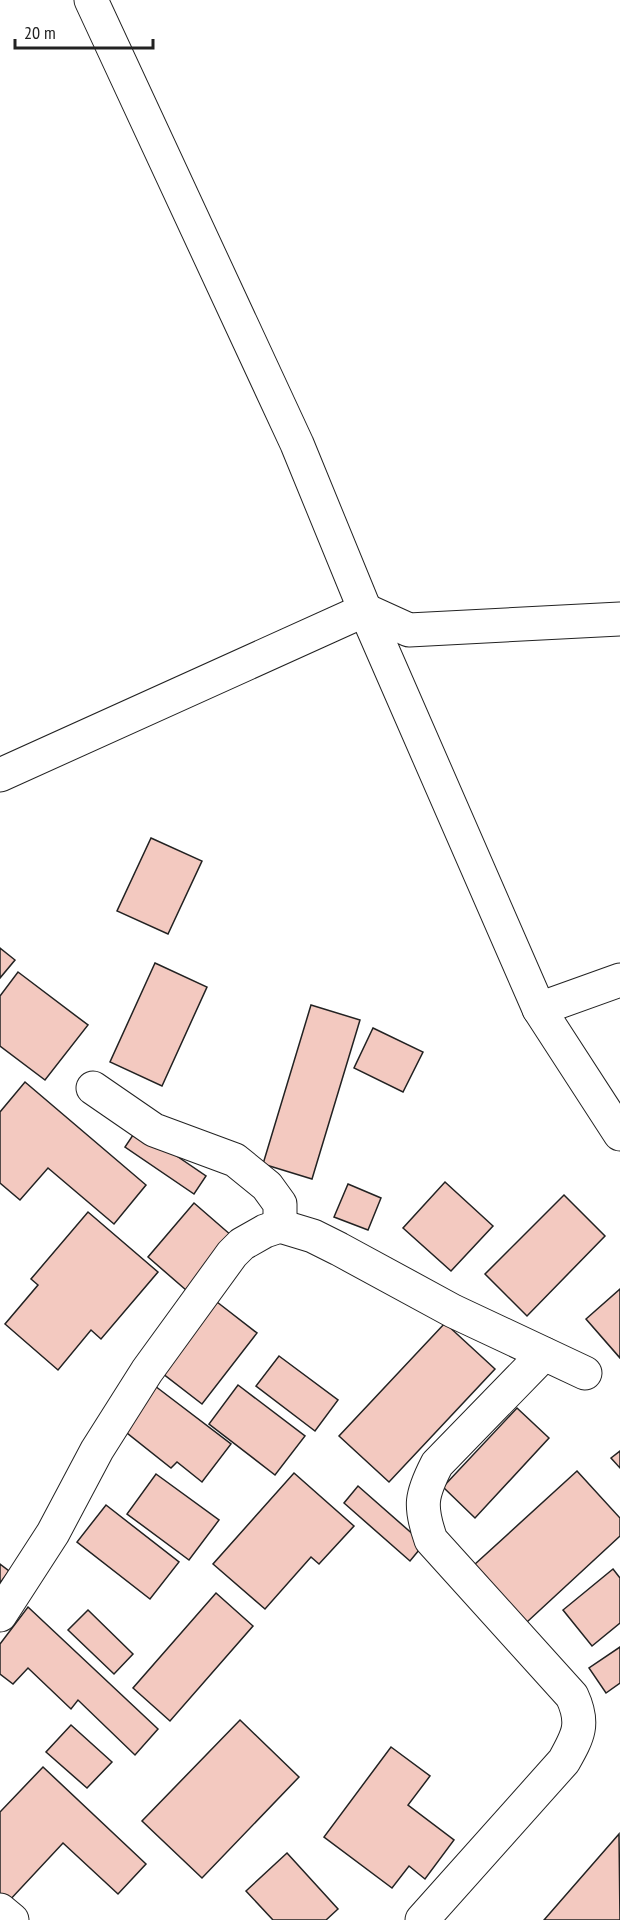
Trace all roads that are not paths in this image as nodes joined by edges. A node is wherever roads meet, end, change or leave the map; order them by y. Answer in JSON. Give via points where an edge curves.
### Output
{"nodes":[{"id":1,"x":91,"y":0,"type":"edge"},
{"id":2,"x":365,"y":610,"type":"junction"},
{"id":3,"x":620,"y":619,"type":"edge"},
{"id":4,"x":0,"y":775,"type":"edge"},
{"id":5,"x":620,"y":980,"type":"edge"},
{"id":6,"x":539,"y":1009,"type":"junction"},
{"id":7,"x":93,"y":1088,"type":"dead end"},
{"id":8,"x":620,"y":1134,"type":"edge"},
{"id":9,"x":280,"y":1226,"type":"junction"},
{"id":10,"x":544,"y":1354,"type":"junction"},
{"id":11,"x":585,"y":1373,"type":"dead end"},
{"id":12,"x":0,"y":1615,"type":"edge"},
{"id":13,"x":0,"y":1910,"type":"edge"},
{"id":14,"x":12,"y":1920,"type":"edge"},
{"id":15,"x":422,"y":1920,"type":"edge"}],
"edges":[{"from":1,"to":2,"type":"street","via":[[297,444]]},
{"from":2,"to":3,"type":"street","via":[[409,630]]},
{"from":2,"to":4,"type":"street"},
{"from":2,"to":6,"type":"street"},
{"from":5,"to":6,"type":"street"},
{"from":6,"to":8,"type":"street"},
{"from":7,"to":9,"type":"street","via":[[154,1130],[235,1160],[267,1186],[279,1204]]},
{"from":9,"to":10,"type":"street","via":[[313,1236],[453,1311]]},
{"from":9,"to":12,"type":"street","via":[[242,1244],[232,1254],[154,1362]]},
{"from":10,"to":11,"type":"street"},
{"from":10,"to":15,"type":"street","via":[[437,1464],[426,1486],[424,1519],[431,1540],[572,1696],[580,1720],[578,1737],[564,1761]]},
{"from":13,"to":14,"type":"street"}]}
